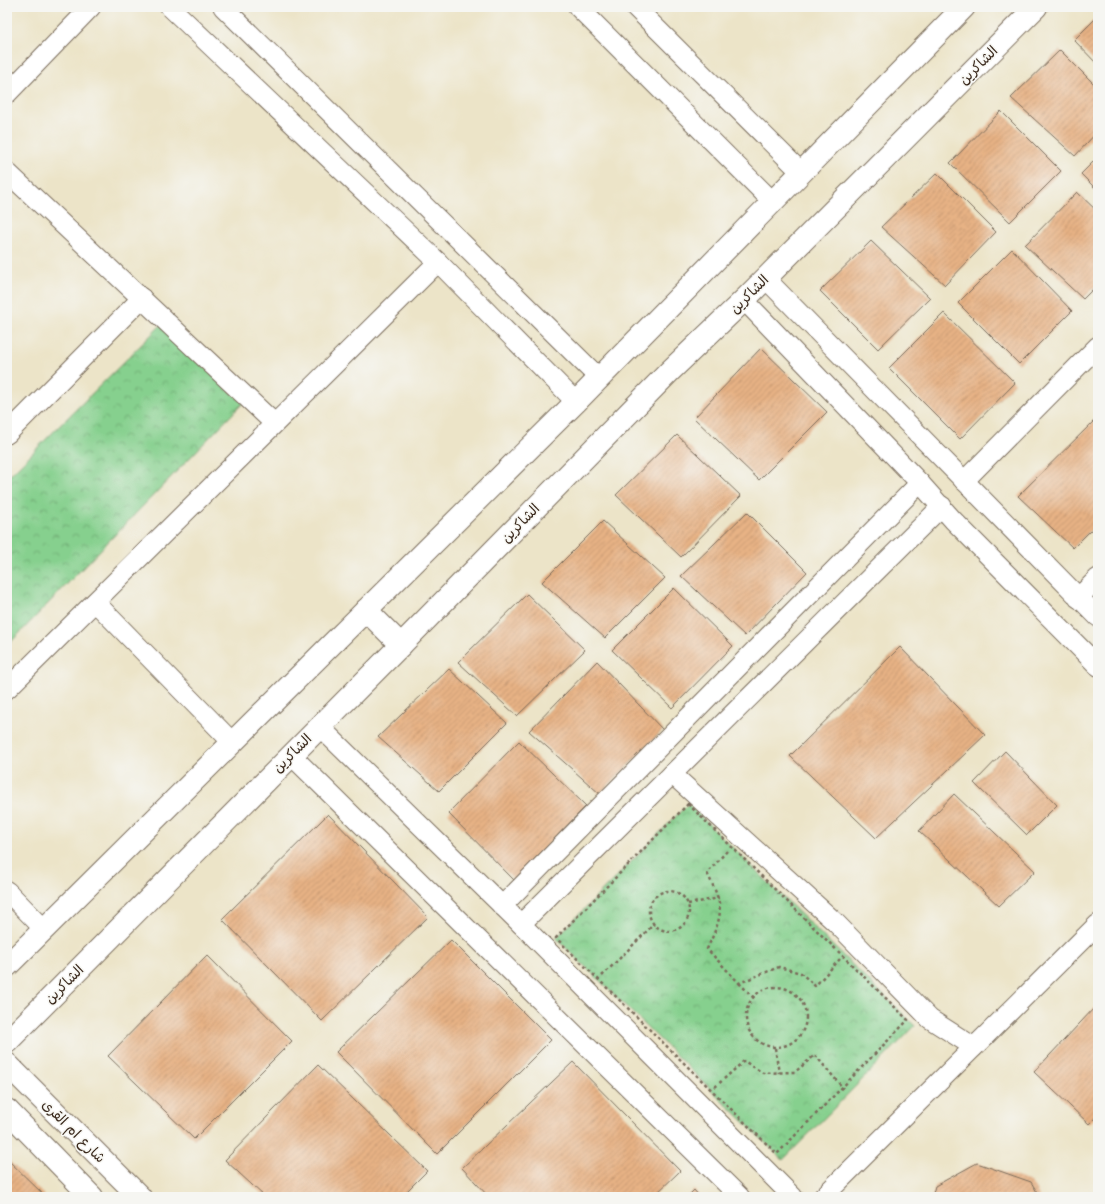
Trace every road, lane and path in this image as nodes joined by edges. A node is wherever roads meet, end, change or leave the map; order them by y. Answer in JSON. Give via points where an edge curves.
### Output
{"nodes":[{"id":1,"x":91,"y":7,"type":"edge"},
{"id":2,"x":170,"y":7,"type":"edge"},
{"id":3,"x":223,"y":7,"type":"edge"},
{"id":4,"x":578,"y":7,"type":"edge"},
{"id":5,"x":635,"y":7,"type":"edge"},
{"id":6,"x":964,"y":7,"type":"edge"},
{"id":7,"x":1036,"y":7,"type":"edge"},
{"id":8,"x":7,"y":94,"type":"edge"},
{"id":9,"x":7,"y":172,"type":"edge"},
{"id":10,"x":801,"y":172,"type":"junction"},
{"id":11,"x":772,"y":201,"type":"junction"},
{"id":12,"x":438,"y":262,"type":"junction"},
{"id":13,"x":765,"y":278,"type":"junction"},
{"id":14,"x":142,"y":298,"type":"junction"},
{"id":15,"x":744,"y":300,"type":"junction"},
{"id":16,"x":1098,"y":346,"type":"edge"},
{"id":17,"x":598,"y":377,"type":"junction"},
{"id":18,"x":576,"y":402,"type":"junction"},
{"id":19,"x":274,"y":424,"type":"junction"},
{"id":20,"x":7,"y":434,"type":"edge"},
{"id":21,"x":964,"y":481,"type":"junction"},
{"id":22,"x":920,"y":483,"type":"junction"},
{"id":23,"x":942,"y":506,"type":"junction"},
{"id":24,"x":1098,"y":578,"type":"edge"},
{"id":25,"x":1078,"y":598,"type":"junction"},
{"id":26,"x":95,"y":602,"type":"junction"},
{"id":27,"x":366,"y":610,"type":"junction"},
{"id":28,"x":1098,"y":617,"type":"edge"},
{"id":29,"x":401,"y":645,"type":"junction"},
{"id":30,"x":1098,"y":666,"type":"edge"},
{"id":31,"x":7,"y":689,"type":"edge"},
{"id":32,"x":319,"y":726,"type":"junction"},
{"id":33,"x":232,"y":742,"type":"junction"},
{"id":34,"x":291,"y":755,"type":"junction"},
{"id":35,"x":672,"y":774,"type":"junction"},
{"id":36,"x":731,"y":847,"type":"junction"},
{"id":37,"x":7,"y":891,"type":"edge"},
{"id":38,"x":719,"y":898,"type":"junction"},
{"id":39,"x":688,"y":904,"type":"junction"},
{"id":40,"x":502,"y":906,"type":"junction"},
{"id":41,"x":521,"y":924,"type":"junction"},
{"id":42,"x":654,"y":924,"type":"junction"},
{"id":43,"x":1098,"y":924,"type":"edge"},
{"id":44,"x":44,"y":929,"type":"junction"},
{"id":45,"x":843,"y":956,"type":"junction"},
{"id":46,"x":7,"y":966,"type":"edge"},
{"id":47,"x":598,"y":979,"type":"junction"},
{"id":48,"x":739,"y":983,"type":"junction"},
{"id":49,"x":754,"y":998,"type":"junction"},
{"id":50,"x":7,"y":1042,"type":"edge"},
{"id":51,"x":974,"y":1047,"type":"junction"},
{"id":52,"x":775,"y":1048,"type":"junction"},
{"id":53,"x":7,"y":1064,"type":"edge"},
{"id":54,"x":779,"y":1073,"type":"junction"},
{"id":55,"x":843,"y":1088,"type":"junction"},
{"id":56,"x":712,"y":1090,"type":"junction"},
{"id":57,"x":7,"y":1110,"type":"edge"},
{"id":58,"x":92,"y":1197,"type":"edge"},
{"id":59,"x":140,"y":1197,"type":"edge"},
{"id":60,"x":740,"y":1197,"type":"edge"},
{"id":61,"x":793,"y":1197,"type":"edge"},
{"id":62,"x":824,"y":1197,"type":"edge"}],
"edges":[{"from":1,"to":8,"type":"street"},
{"from":2,"to":12,"type":"street"},
{"from":3,"to":17,"type":"street"},
{"from":4,"to":11,"type":"street"},
{"from":5,"to":10,"type":"street"},
{"from":6,"to":10,"type":"street"},
{"from":7,"to":13,"type":"street","name":"الشاكرين"},
{"from":9,"to":14,"type":"street"},
{"from":10,"to":11,"type":"street"},
{"from":11,"to":17,"type":"street"},
{"from":12,"to":18,"type":"street"},
{"from":12,"to":19,"type":"street"},
{"from":13,"to":15,"type":"street","name":"الشاكرين"},
{"from":13,"to":21,"type":"street"},
{"from":14,"to":19,"type":"street"},
{"from":14,"to":20,"type":"street"},
{"from":15,"to":22,"type":"street"},
{"from":15,"to":29,"type":"street","name":"الشاكرين","via":[[670,371]]},
{"from":16,"to":21,"type":"street"},
{"from":17,"to":18,"type":"street"},
{"from":18,"to":27,"type":"street"},
{"from":19,"to":26,"type":"street"},
{"from":21,"to":25,"type":"street"},
{"from":22,"to":23,"type":"street"},
{"from":22,"to":40,"type":"street"},
{"from":23,"to":30,"type":"street"},
{"from":23,"to":35,"type":"street"},
{"from":24,"to":25,"type":"street"},
{"from":25,"to":28,"type":"street"},
{"from":26,"to":31,"type":"street"},
{"from":26,"to":33,"type":"street"},
{"from":27,"to":29,"type":"street"},
{"from":27,"to":33,"type":"street"},
{"from":29,"to":32,"type":"street","name":"الشاكرين"},
{"from":32,"to":34,"type":"street","name":"الشاكرين"},
{"from":32,"to":40,"type":"street"},
{"from":33,"to":44,"type":"street"},
{"from":34,"to":50,"type":"street","name":"الشاكرين"},
{"from":34,"to":60,"type":"street"},
{"from":35,"to":41,"type":"street"},
{"from":35,"to":51,"type":"street","via":[[835,922],[930,1019]]},
{"from":36,"to":38,"type":"path","via":[[707,873]]},
{"from":36,"to":45,"type":"path"},
{"from":36,"to":47,"type":"path","via":[[688,804],[556,938]]},
{"from":37,"to":44,"type":"street"},
{"from":38,"to":39,"type":"path"},
{"from":38,"to":48,"type":"path","via":[[720,921],[707,950]]},
{"from":39,"to":42,"type":"path","via":[[688,918],[679,928],[666,931]]},
{"from":39,"to":42,"type":"path","via":[[675,892],[657,895],[649,912]]},
{"from":40,"to":41,"type":"street"},
{"from":41,"to":61,"type":"street"},
{"from":42,"to":47,"type":"path"},
{"from":43,"to":51,"type":"street"},
{"from":44,"to":46,"type":"street"},
{"from":45,"to":48,"type":"path","via":[[815,986],[801,972],[779,968]]},
{"from":45,"to":55,"type":"path","via":[[908,1020]]},
{"from":47,"to":56,"type":"path"},
{"from":48,"to":49,"type":"path"},
{"from":49,"to":52,"type":"path","via":[[748,1006],[747,1025],[751,1034],[762,1043]]},
{"from":49,"to":52,"type":"path","via":[[762,991],[782,988],[791,991],[804,1007],[805,1027],[800,1035],[794,1042]]},
{"from":51,"to":62,"type":"street"},
{"from":52,"to":54,"type":"path"},
{"from":53,"to":59,"type":"street","name":"شارع ام القرى"},
{"from":54,"to":55,"type":"path","via":[[795,1072],[815,1055]]},
{"from":54,"to":56,"type":"path","via":[[763,1073],[744,1062]]},
{"from":55,"to":56,"type":"path","via":[[777,1154]]},
{"from":57,"to":58,"type":"street"}]}
